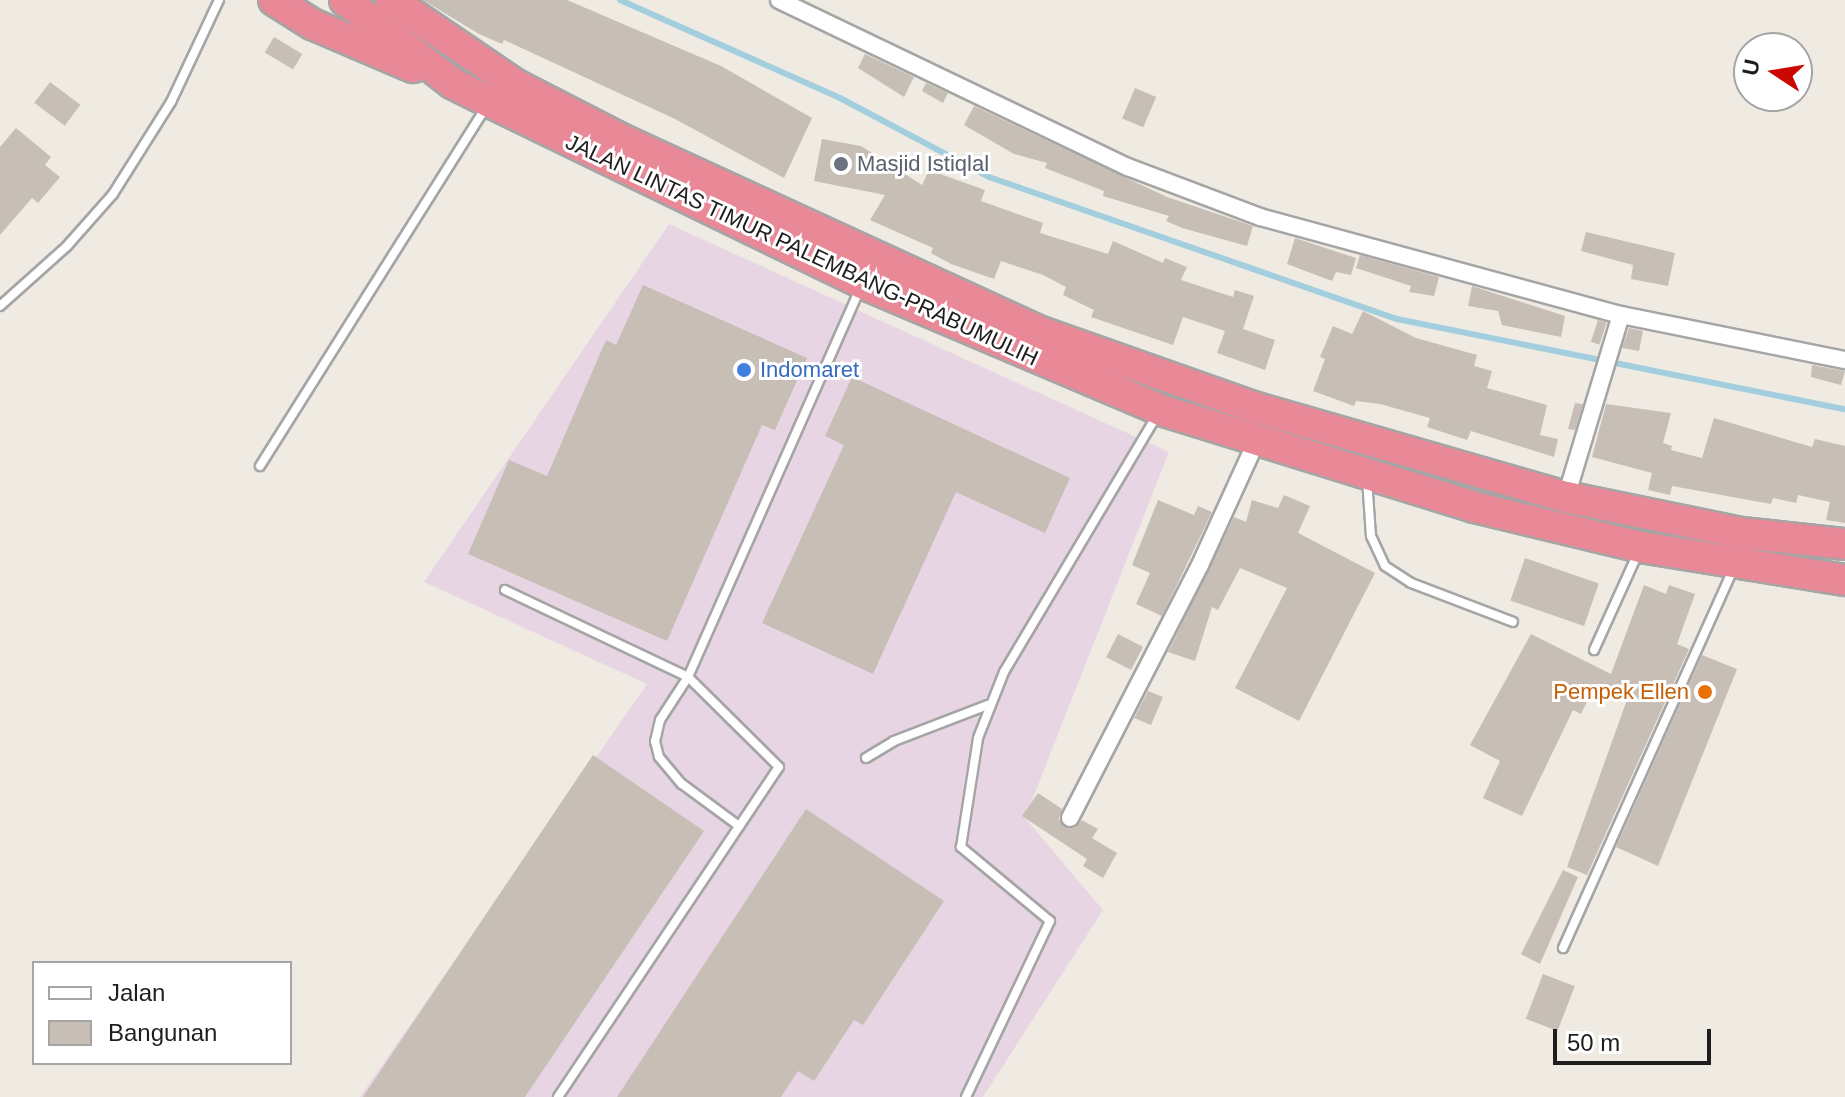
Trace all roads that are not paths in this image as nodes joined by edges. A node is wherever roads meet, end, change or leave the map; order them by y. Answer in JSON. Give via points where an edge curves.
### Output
{"nodes":[{"id":1,"x":219,"y":0,"type":"edge"},
{"id":2,"x":274,"y":0,"type":"edge"},
{"id":3,"x":345,"y":0,"type":"edge"},
{"id":4,"x":391,"y":0,"type":"edge"},
{"id":5,"x":779,"y":0,"type":"edge"},
{"id":6,"x":452,"y":83,"type":"junction"},
{"id":7,"x":490,"y":102,"type":"junction"},
{"id":8,"x":862,"y":283,"type":"junction"},
{"id":9,"x":0,"y":306,"type":"edge"},
{"id":10,"x":1621,"y":315,"type":"junction"},
{"id":11,"x":1845,"y":360,"type":"edge"},
{"id":12,"x":1161,"y":410,"type":"junction"},
{"id":13,"x":1257,"y":440,"type":"junction"},
{"id":14,"x":1420,"y":456,"type":"junction"},
{"id":15,"x":260,"y":466,"type":"dead end"},
{"id":16,"x":1367,"y":474,"type":"junction"},
{"id":17,"x":1409,"y":487,"type":"junction"},
{"id":18,"x":1566,"y":497,"type":"junction"},
{"id":19,"x":1706,"y":525,"type":"junction"},
{"id":20,"x":1845,"y":544,"type":"edge"},
{"id":21,"x":1641,"y":547,"type":"junction"},
{"id":22,"x":1700,"y":558,"type":"junction"},
{"id":23,"x":1735,"y":564,"type":"junction"},
{"id":24,"x":1845,"y":580,"type":"edge"},
{"id":25,"x":505,"y":590,"type":"dead end"},
{"id":26,"x":1513,"y":622,"type":"dead end"},
{"id":27,"x":1594,"y":650,"type":"dead end"},
{"id":28,"x":688,"y":677,"type":"junction"},
{"id":29,"x":988,"y":705,"type":"junction"},
{"id":30,"x":866,"y":758,"type":"dead end"},
{"id":31,"x":1070,"y":818,"type":"dead end"},
{"id":32,"x":739,"y":826,"type":"junction"},
{"id":33,"x":1563,"y":948,"type":"dead end"},
{"id":34,"x":558,"y":1097,"type":"edge"},
{"id":35,"x":966,"y":1097,"type":"edge"}],
"edges":[{"from":1,"to":9,"type":"lane","via":[[171,102],[113,194],[67,246]]},
{"from":2,"to":6,"type":"highway","via":[[312,24]]},
{"from":3,"to":6,"type":"highway","name":"JALAN LINTAS TIMUR PALEMBANG-PRABUMULIH"},
{"from":4,"to":14,"type":"highway","name":"JALAN LINTAS TIMUR PALEMBANG-PRABUMULIH","via":[[516,85],[950,294],[1035,330],[1257,408]]},
{"from":5,"to":10,"type":"street","via":[[1128,167],[1260,217]]},
{"from":6,"to":7,"type":"highway","name":"JALAN LINTAS TIMUR PALEMBANG-PRABUMULIH"},
{"from":7,"to":8,"type":"highway","name":"JALAN LINTAS TIMUR PALEMBANG-PRABUMULIH"},
{"from":7,"to":15,"type":"lane"},
{"from":8,"to":12,"type":"highway","name":"JALAN LINTAS TIMUR PALEMBANG-PRABUMULIH"},
{"from":8,"to":28,"type":"lane"},
{"from":10,"to":11,"type":"street"},
{"from":10,"to":18,"type":"street"},
{"from":12,"to":13,"type":"highway","name":"JALAN LINTAS TIMUR PALEMBANG-PRABUMULIH"},
{"from":12,"to":29,"type":"lane"},
{"from":13,"to":16,"type":"highway","name":"JALAN LINTAS TIMUR PALEMBANG-PRABUMULIH"},
{"from":13,"to":31,"type":"street","via":[[1200,565]]},
{"from":14,"to":17,"type":"highway"},
{"from":14,"to":18,"type":"highway","name":"JALAN LINTAS TIMUR PALEMBANG-PRABUMULIH"},
{"from":16,"to":17,"type":"highway","name":"JALAN LINTAS TIMUR PALEMBANG-PRABUMULIH"},
{"from":16,"to":26,"type":"lane","via":[[1371,536],[1385,566],[1411,583]]},
{"from":17,"to":21,"type":"highway","name":"JALAN LINTAS TIMUR PALEMBANG-PRABUMULIH"},
{"from":18,"to":19,"type":"highway","name":"JALAN LINTAS TIMUR PALEMBANG-PRABUMULIH"},
{"from":19,"to":20,"type":"highway","name":"JALAN LINTAS TIMUR PALEMBANG-PRABUMULIH"},
{"from":19,"to":22,"type":"highway"},
{"from":21,"to":22,"type":"highway","name":"JALAN LINTAS TIMUR PALEMBANG-PRABUMULIH"},
{"from":21,"to":27,"type":"lane"},
{"from":22,"to":23,"type":"highway","name":"JALAN LINTAS TIMUR PALEMBANG-PRABUMULIH"},
{"from":23,"to":24,"type":"highway","name":"JALAN LINTAS TIMUR PALEMBANG-PRABUMULIH"},
{"from":23,"to":33,"type":"lane"},
{"from":25,"to":28,"type":"lane"},
{"from":28,"to":32,"type":"lane","via":[[660,720],[655,741],[659,757],[682,784]]},
{"from":28,"to":32,"type":"lane","via":[[779,767]]},
{"from":29,"to":30,"type":"lane","via":[[894,741]]},
{"from":29,"to":35,"type":"lane","via":[[961,847],[1050,921]]},
{"from":32,"to":34,"type":"lane"}]}
